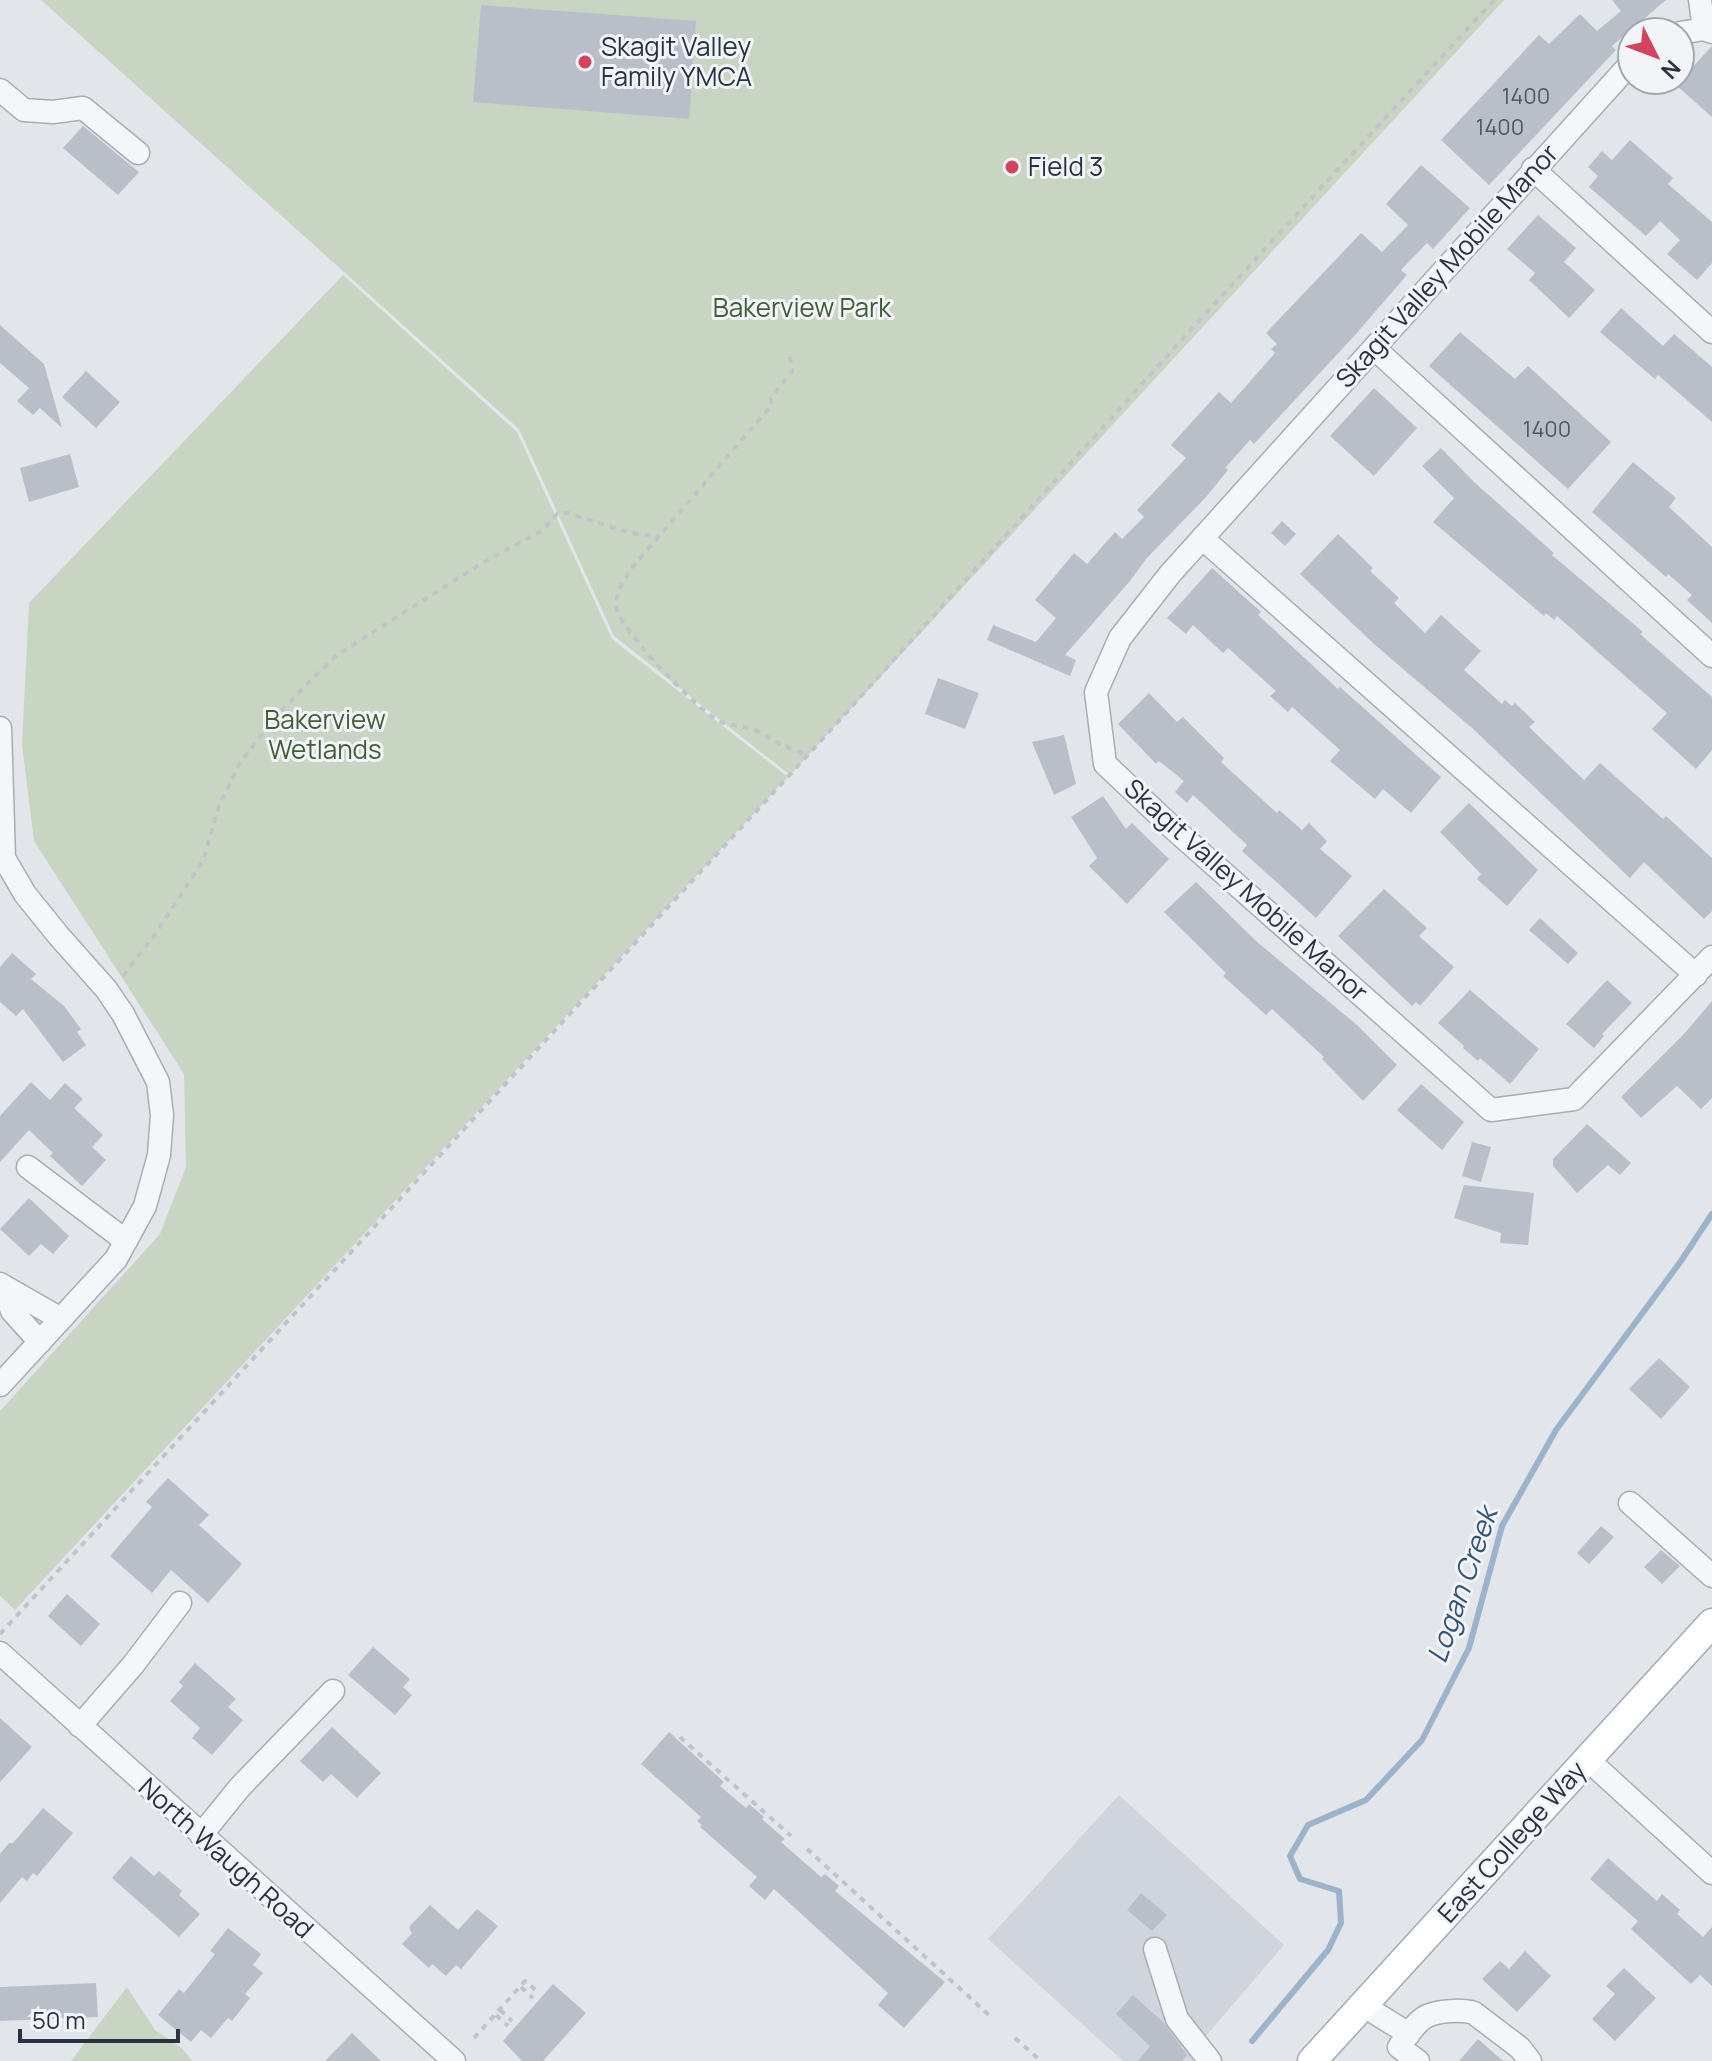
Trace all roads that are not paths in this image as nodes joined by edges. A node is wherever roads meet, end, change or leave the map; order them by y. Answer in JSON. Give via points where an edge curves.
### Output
{"nodes":[{"id":1,"x":1700,"y":0,"type":"edge"},
{"id":2,"x":1708,"y":30,"type":"edge"},
{"id":3,"x":1616,"y":79,"type":"edge"},
{"id":4,"x":0,"y":90,"type":"edge"},
{"id":5,"x":138,"y":153,"type":"dead end"},
{"id":6,"x":1533,"y":169,"type":"junction"},
{"id":7,"x":1712,"y":332,"type":"edge"},
{"id":8,"x":1374,"y":348,"type":"junction"},
{"id":9,"x":1202,"y":538,"type":"junction"},
{"id":10,"x":1712,"y":656,"type":"edge"},
{"id":11,"x":0,"y":728,"type":"edge"},
{"id":12,"x":2,"y":850,"type":"edge"},
{"id":13,"x":1712,"y":957,"type":"edge"},
{"id":14,"x":1696,"y":975,"type":"junction"},
{"id":15,"x":28,"y":1167,"type":"dead end"},
{"id":16,"x":126,"y":1241,"type":"junction"},
{"id":17,"x":2,"y":1285,"type":"edge"},
{"id":18,"x":61,"y":1319,"type":"junction"},
{"id":19,"x":40,"y":1342,"type":"junction"},
{"id":20,"x":0,"y":1385,"type":"edge"},
{"id":21,"x":1630,"y":1503,"type":"dead end"},
{"id":22,"x":1712,"y":1576,"type":"edge"},
{"id":23,"x":180,"y":1603,"type":"dead end"},
{"id":24,"x":1712,"y":1623,"type":"edge"},
{"id":25,"x":0,"y":1653,"type":"edge"},
{"id":26,"x":333,"y":1691,"type":"dead end"},
{"id":27,"x":80,"y":1726,"type":"junction"},
{"id":28,"x":1587,"y":1759,"type":"junction"},
{"id":29,"x":201,"y":1835,"type":"junction"},
{"id":30,"x":1712,"y":1873,"type":"edge"},
{"id":31,"x":1155,"y":1949,"type":"dead end"},
{"id":32,"x":1364,"y":2006,"type":"junction"},
{"id":33,"x":1409,"y":2034,"type":"junction"},
{"id":34,"x":454,"y":2061,"type":"edge"},
{"id":35,"x":1210,"y":2061,"type":"edge"},
{"id":36,"x":1312,"y":2061,"type":"edge"},
{"id":37,"x":1418,"y":2061,"type":"edge"},
{"id":38,"x":1530,"y":2061,"type":"edge"}],
"edges":[{"from":1,"to":2,"type":"street"},
{"from":3,"to":6,"type":"street","name":"Skagit Valley Mobile Manor"},
{"from":4,"to":5,"type":"street","via":[[24,110],[83,108]]},
{"from":6,"to":7,"type":"street"},
{"from":6,"to":8,"type":"street","name":"Skagit Valley Mobile Manor"},
{"from":8,"to":9,"type":"street","name":"Skagit Valley Mobile Manor"},
{"from":8,"to":10,"type":"street"},
{"from":9,"to":14,"type":"street"},
{"from":9,"to":14,"type":"street","name":"Skagit Valley Mobile Manor","via":[[1120,638],[1096,692],[1105,764],[1491,1110],[1574,1099]]},
{"from":11,"to":12,"type":"street"},
{"from":12,"to":16,"type":"street","via":[[25,894],[123,1014],[158,1082],[159,1155],[145,1206]]},
{"from":13,"to":14,"type":"street","name":"Skagit Valley Mobile Manor"},
{"from":15,"to":16,"type":"street"},
{"from":16,"to":18,"type":"street"},
{"from":17,"to":18,"type":"street"},
{"from":17,"to":19,"type":"street","via":[[12,1311]]},
{"from":18,"to":19,"type":"street"},
{"from":19,"to":20,"type":"street"},
{"from":21,"to":22,"type":"street"},
{"from":23,"to":27,"type":"street"},
{"from":24,"to":28,"type":"main road","name":"East College Way"},
{"from":25,"to":27,"type":"street","name":"North Waugh Road"},
{"from":26,"to":29,"type":"street"},
{"from":27,"to":29,"type":"street","name":"North Waugh Road"},
{"from":28,"to":30,"type":"street"},
{"from":28,"to":32,"type":"main road","name":"East College Way"},
{"from":29,"to":34,"type":"street","name":"North Waugh Road"},
{"from":31,"to":35,"type":"street","via":[[1177,2019]]},
{"from":32,"to":33,"type":"street"},
{"from":32,"to":36,"type":"main road","name":"East College Way"},
{"from":33,"to":37,"type":"street","via":[[1399,2047]]},
{"from":33,"to":38,"type":"street","via":[[1427,2016],[1465,2010],[1520,2048]]}]}
